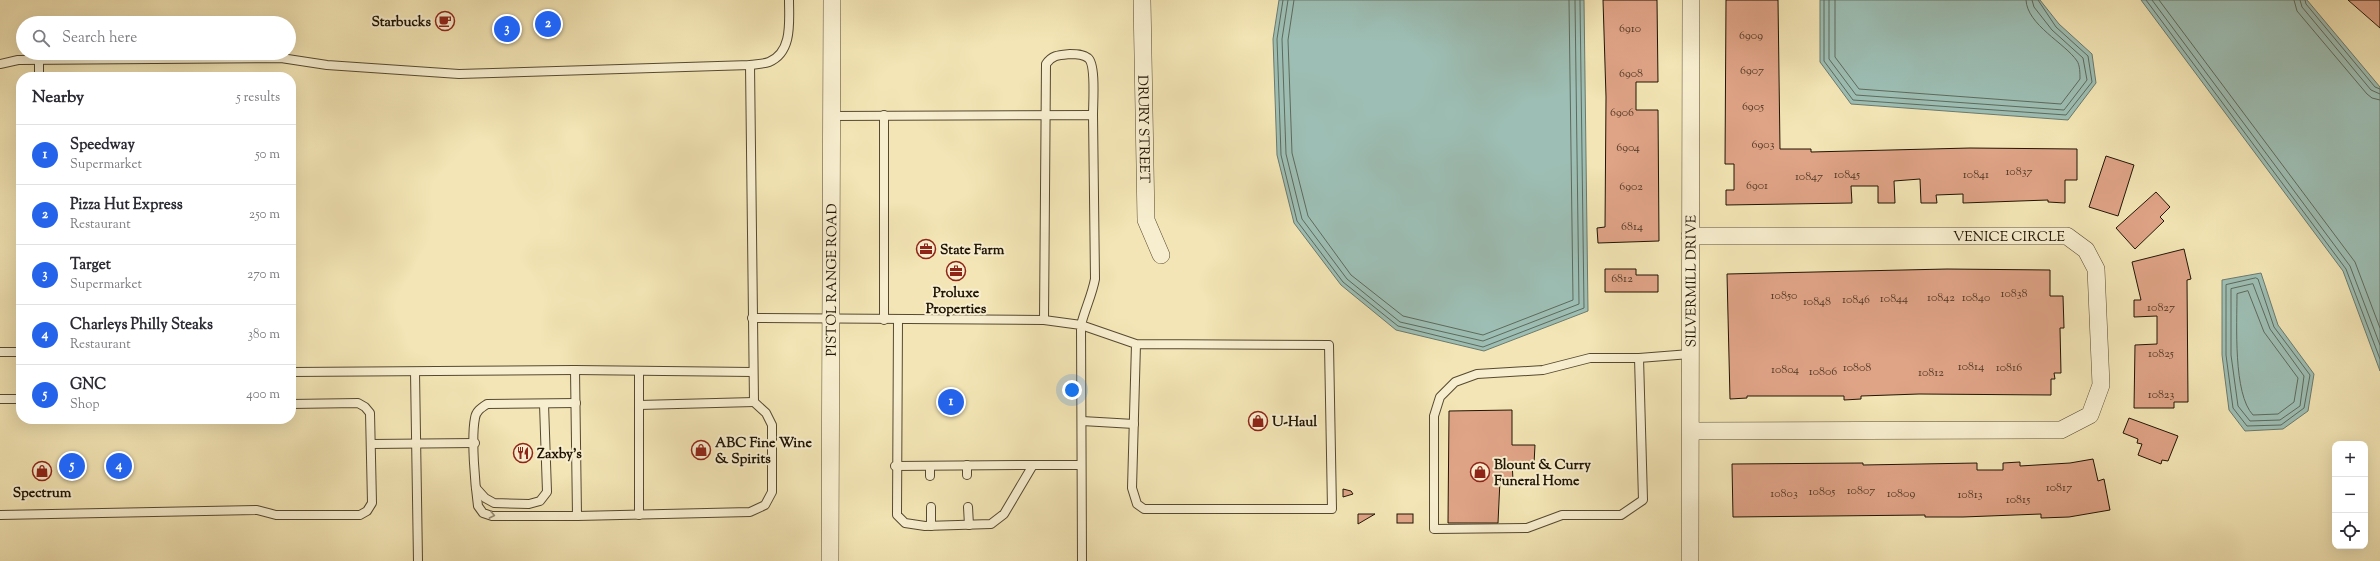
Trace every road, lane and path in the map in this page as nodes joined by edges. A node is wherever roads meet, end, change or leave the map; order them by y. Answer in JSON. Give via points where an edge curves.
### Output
{"nodes":[{"id":1,"x":789,"y":0,"type":"edge"},
{"id":2,"x":832,"y":0,"type":"edge"},
{"id":3,"x":1142,"y":0,"type":"edge"},
{"id":4,"x":1691,"y":0,"type":"edge"},
{"id":5,"x":39,"y":60,"type":"joint"},
{"id":6,"x":294,"y":60,"type":"edge"},
{"id":7,"x":0,"y":64,"type":"edge"},
{"id":8,"x":750,"y":65,"type":"junction"},
{"id":9,"x":39,"y":72,"type":"edge"},
{"id":10,"x":884,"y":115,"type":"junction"},
{"id":11,"x":1045,"y":115,"type":"junction"},
{"id":12,"x":1093,"y":115,"type":"junction"},
{"id":13,"x":831,"y":116,"type":"junction"},
{"id":14,"x":1690,"y":236,"type":"junction"},
{"id":15,"x":1162,"y":255,"type":"dead end"},
{"id":16,"x":752,"y":318,"type":"junction"},
{"id":17,"x":831,"y":319,"type":"junction"},
{"id":18,"x":884,"y":320,"type":"junction"},
{"id":19,"x":898,"y":320,"type":"junction"},
{"id":20,"x":1044,"y":320,"type":"junction"},
{"id":21,"x":1081,"y":325,"type":"junction"},
{"id":22,"x":1136,"y":344,"type":"junction"},
{"id":23,"x":0,"y":352,"type":"edge"},
{"id":24,"x":16,"y":352,"type":"edge"},
{"id":25,"x":1690,"y":354,"type":"junction"},
{"id":26,"x":1639,"y":358,"type":"junction"},
{"id":27,"x":575,"y":370,"type":"junction"},
{"id":28,"x":296,"y":372,"type":"edge"},
{"id":29,"x":415,"y":372,"type":"junction"},
{"id":30,"x":639,"y":372,"type":"junction"},
{"id":31,"x":753,"y":372,"type":"junction"},
{"id":32,"x":0,"y":399,"type":"edge"},
{"id":33,"x":16,"y":399,"type":"edge"},
{"id":34,"x":754,"y":402,"type":"junction"},
{"id":35,"x":296,"y":404,"type":"edge"},
{"id":36,"x":544,"y":404,"type":"junction"},
{"id":37,"x":576,"y":404,"type":"junction"},
{"id":38,"x":639,"y":405,"type":"junction"},
{"id":39,"x":1082,"y":421,"type":"junction"},
{"id":40,"x":1134,"y":424,"type":"junction"},
{"id":41,"x":1691,"y":431,"type":"junction"},
{"id":42,"x":475,"y":443,"type":"junction"},
{"id":43,"x":371,"y":444,"type":"junction"},
{"id":44,"x":416,"y":444,"type":"junction"},
{"id":45,"x":967,"y":465,"type":"junction"},
{"id":46,"x":1033,"y":465,"type":"junction"},
{"id":47,"x":1080,"y":465,"type":"junction"},
{"id":48,"x":895,"y":466,"type":"junction"},
{"id":49,"x":930,"y":466,"type":"junction"},
{"id":50,"x":967,"y":475,"type":"dead end"},
{"id":51,"x":930,"y":476,"type":"dead end"},
{"id":52,"x":476,"y":487,"type":"junction"},
{"id":53,"x":930,"y":507,"type":"dead end"},
{"id":54,"x":968,"y":507,"type":"dead end"},
{"id":55,"x":0,"y":515,"type":"edge"},
{"id":56,"x":639,"y":515,"type":"junction"},
{"id":57,"x":577,"y":516,"type":"junction"},
{"id":58,"x":969,"y":525,"type":"junction"},
{"id":59,"x":931,"y":526,"type":"junction"},
{"id":60,"x":418,"y":561,"type":"edge"},
{"id":61,"x":830,"y":561,"type":"edge"},
{"id":62,"x":1082,"y":561,"type":"edge"},
{"id":63,"x":1690,"y":561,"type":"edge"}],
"edges":[{"from":1,"to":8,"type":"lane","via":[[789,34],[783,51],[769,62]]},
{"from":2,"to":13,"type":"street","name":"PISTOL RANGE ROAD"},
{"from":3,"to":15,"type":"street","name":"DRURY STREET","via":[[1146,220]]},
{"from":4,"to":14,"type":"street","name":"SILVERMILL DRIVE"},
{"from":5,"to":7,"type":"lane","via":[[18,60]]},
{"from":5,"to":9,"type":"lane"},
{"from":6,"to":8,"type":"lane","via":[[327,65],[458,74]]},
{"from":8,"to":16,"type":"lane"},
{"from":10,"to":11,"type":"lane"},
{"from":10,"to":13,"type":"lane"},
{"from":10,"to":18,"type":"lane"},
{"from":11,"to":12,"type":"lane"},
{"from":11,"to":12,"type":"lane","via":[[1046,64],[1050,58],[1059,55],[1080,54],[1088,58],[1093,66]]},
{"from":11,"to":20,"type":"lane"},
{"from":12,"to":21,"type":"lane","via":[[1095,279]]},
{"from":13,"to":17,"type":"street","name":"PISTOL RANGE ROAD"},
{"from":14,"to":25,"type":"street","name":"SILVERMILL DRIVE"},
{"from":14,"to":41,"type":"street","name":"VENICE CIRCLE","via":[[2067,236],[2086,250],[2096,269],[2101,385],[2090,415],[2061,430]]},
{"from":16,"to":17,"type":"lane"},
{"from":16,"to":31,"type":"lane"},
{"from":17,"to":18,"type":"lane"},
{"from":17,"to":61,"type":"street","name":"PISTOL RANGE ROAD"},
{"from":18,"to":19,"type":"lane"},
{"from":19,"to":20,"type":"lane"},
{"from":19,"to":48,"type":"lane"},
{"from":20,"to":21,"type":"lane"},
{"from":21,"to":22,"type":"lane"},
{"from":21,"to":39,"type":"lane"},
{"from":22,"to":40,"type":"lane"},
{"from":22,"to":40,"type":"lane","via":[[1329,345],[1332,509],[1144,509],[1137,504],[1132,488]]},
{"from":23,"to":24,"type":"lane"},
{"from":25,"to":26,"type":"lane"},
{"from":25,"to":41,"type":"street","name":"SILVERMILL DRIVE"},
{"from":26,"to":26,"type":"lane","via":[[1590,358],[1543,370],[1477,374],[1455,382],[1440,397],[1434,416],[1434,529],[1527,528],[1562,515],[1621,515],[1643,500]]},
{"from":27,"to":29,"type":"lane"},
{"from":27,"to":30,"type":"lane"},
{"from":27,"to":37,"type":"lane"},
{"from":28,"to":29,"type":"lane"},
{"from":29,"to":44,"type":"lane"},
{"from":30,"to":31,"type":"lane"},
{"from":30,"to":38,"type":"lane"},
{"from":31,"to":34,"type":"lane"},
{"from":32,"to":33,"type":"lane"},
{"from":34,"to":38,"type":"lane"},
{"from":34,"to":56,"type":"lane","via":[[766,413],[772,425],[772,492],[765,505],[750,512]]},
{"from":35,"to":43,"type":"lane","via":[[358,403],[365,406],[370,413]]},
{"from":36,"to":37,"type":"lane"},
{"from":36,"to":42,"type":"lane","via":[[487,404],[479,409],[474,417]]},
{"from":36,"to":52,"type":"lane","via":[[547,492],[540,501],[529,504],[494,503],[485,498]]},
{"from":37,"to":57,"type":"lane"},
{"from":38,"to":56,"type":"lane"},
{"from":39,"to":40,"type":"lane"},
{"from":39,"to":47,"type":"lane"},
{"from":41,"to":63,"type":"street","name":"SILVERMILL DRIVE"},
{"from":42,"to":44,"type":"lane"},
{"from":42,"to":52,"type":"lane"},
{"from":43,"to":44,"type":"lane"},
{"from":43,"to":55,"type":"lane","via":[[372,503],[360,515],[276,515],[257,510]]},
{"from":44,"to":60,"type":"lane"},
{"from":45,"to":46,"type":"lane"},
{"from":45,"to":49,"type":"lane"},
{"from":45,"to":50,"type":"lane"},
{"from":46,"to":47,"type":"lane"},
{"from":46,"to":58,"type":"lane","via":[[1004,514],[991,524]]},
{"from":47,"to":62,"type":"lane"},
{"from":48,"to":49,"type":"lane"},
{"from":48,"to":59,"type":"lane","via":[[897,515],[905,523]]},
{"from":49,"to":51,"type":"lane"},
{"from":52,"to":57,"type":"lane","one_way":true,"via":[[478,506],[483,513],[492,516]]},
{"from":53,"to":59,"type":"lane"},
{"from":54,"to":58,"type":"lane"},
{"from":56,"to":57,"type":"lane"},
{"from":58,"to":59,"type":"lane"}]}
